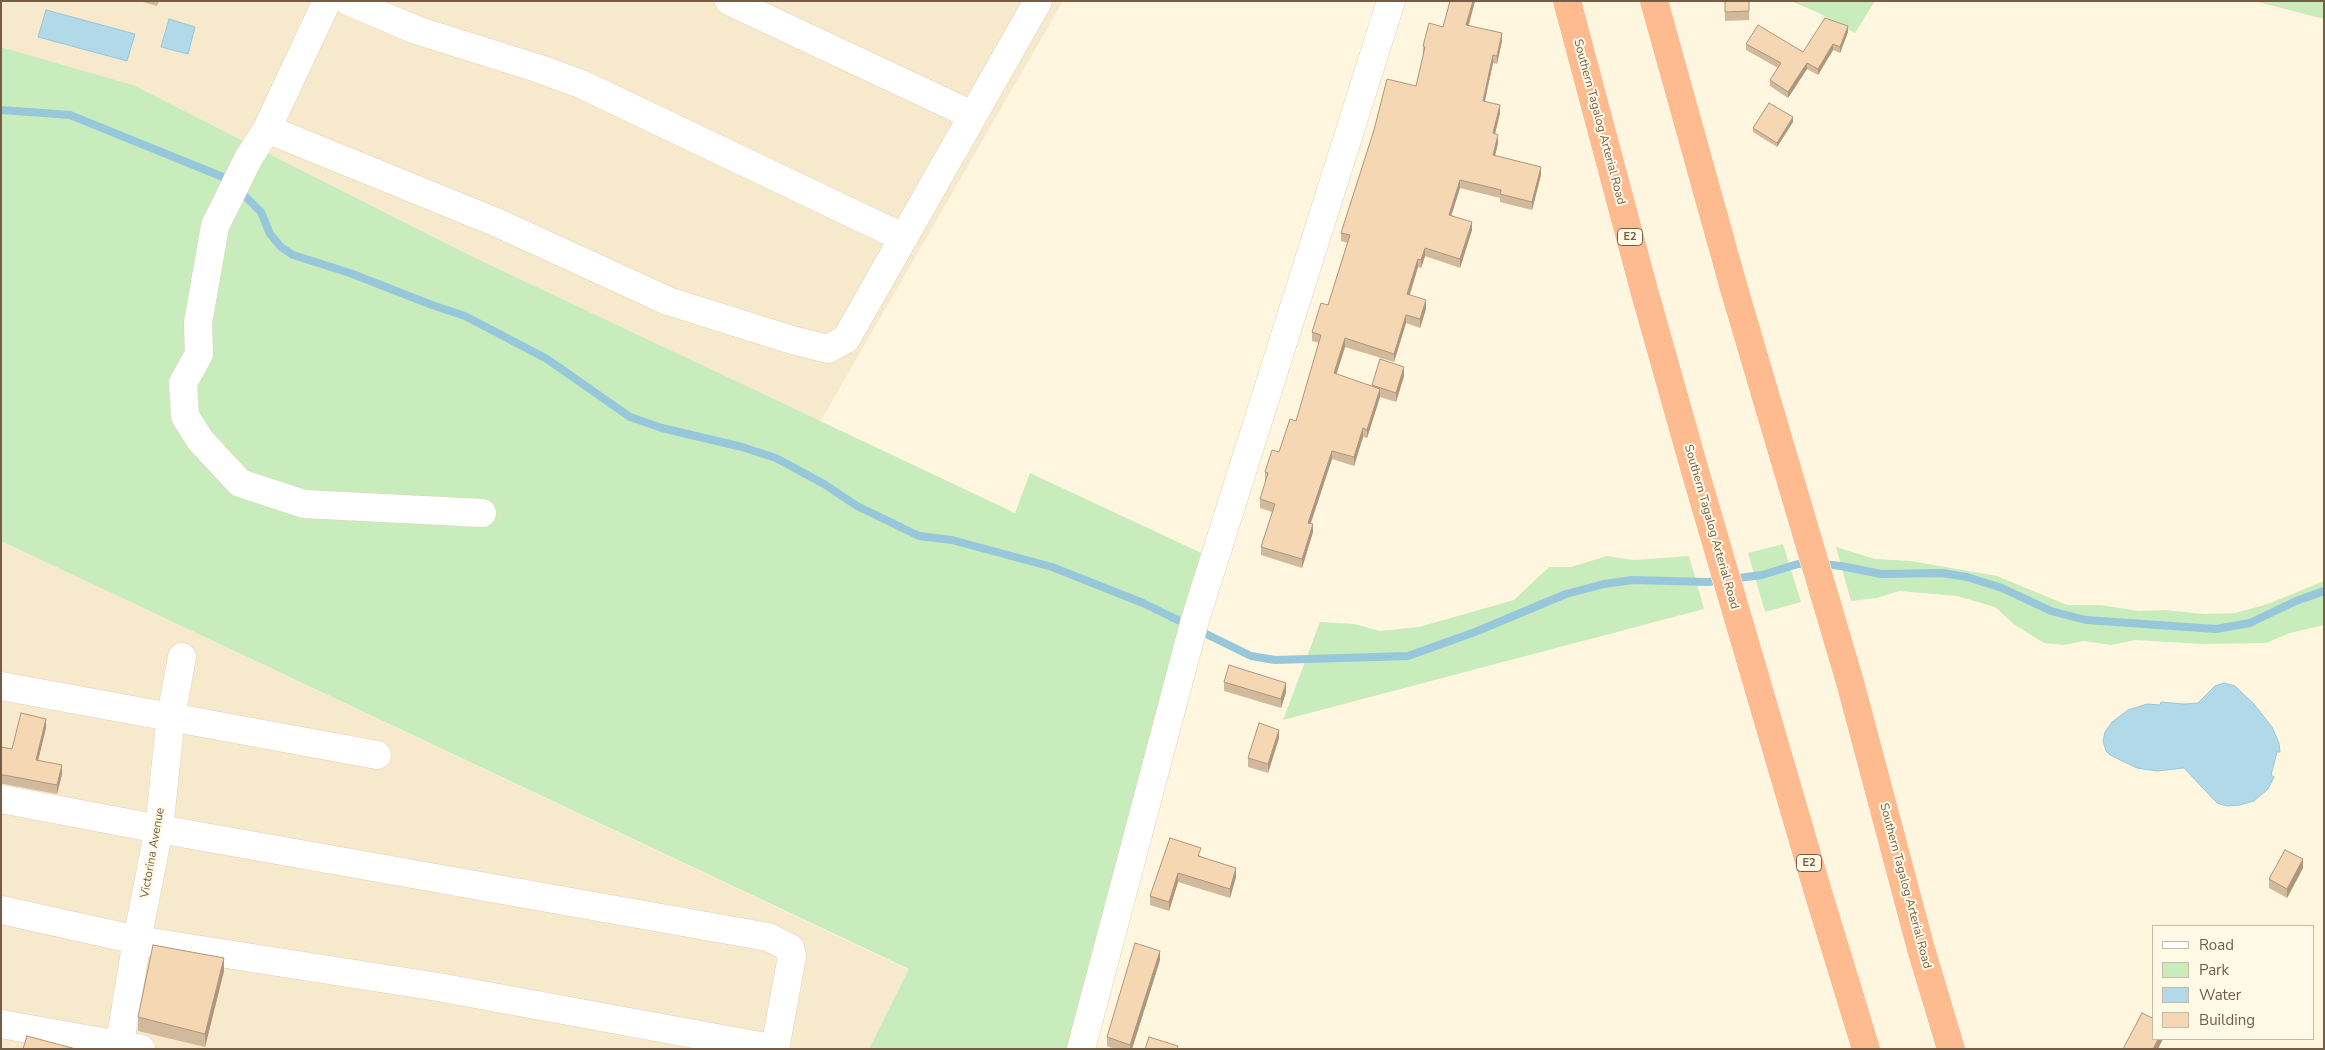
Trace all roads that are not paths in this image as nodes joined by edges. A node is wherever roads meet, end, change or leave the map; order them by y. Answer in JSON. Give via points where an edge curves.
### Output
{"nodes":[{"id":1,"x":327,"y":1,"type":"edge"},
{"id":2,"x":348,"y":1,"type":"edge"},
{"id":3,"x":729,"y":1,"type":"edge"},
{"id":4,"x":1391,"y":1,"type":"edge"},
{"id":5,"x":1568,"y":1,"type":"edge"},
{"id":6,"x":1654,"y":1,"type":"edge"},
{"id":7,"x":1034,"y":2,"type":"edge"},
{"id":8,"x":972,"y":115,"type":"junction"},
{"id":9,"x":267,"y":129,"type":"junction"},
{"id":10,"x":904,"y":238,"type":"junction"},
{"id":11,"x":482,"y":513,"type":"dead end"},
{"id":12,"x":182,"y":657,"type":"dead end"},
{"id":13,"x":1,"y":686,"type":"edge"},
{"id":14,"x":171,"y":716,"type":"junction"},
{"id":15,"x":378,"y":754,"type":"dead end"},
{"id":16,"x":1,"y":799,"type":"edge"},
{"id":17,"x":158,"y":829,"type":"junction"},
{"id":18,"x":1,"y":910,"type":"edge"},
{"id":19,"x":137,"y":940,"type":"junction"},
{"id":20,"x":1,"y":1024,"type":"edge"},
{"id":21,"x":127,"y":1047,"type":"edge"},
{"id":22,"x":775,"y":1049,"type":"edge"},
{"id":23,"x":1081,"y":1049,"type":"edge"},
{"id":24,"x":1866,"y":1049,"type":"edge"},
{"id":25,"x":1951,"y":1049,"type":"edge"}],
"edges":[{"from":1,"to":9,"type":"street"},
{"from":2,"to":10,"type":"street","via":[[416,30],[581,84]]},
{"from":3,"to":8,"type":"street"},
{"from":4,"to":23,"type":"street","via":[[1192,632]]},
{"from":5,"to":24,"type":"highway","name":"Southern Tagalog Arterial Road","number":"E2","via":[[1695,471]]},
{"from":6,"to":25,"type":"highway","name":"Southern Tagalog Arterial Road","via":[[1735,292],[1850,682]]},
{"from":7,"to":8,"type":"street"},
{"from":8,"to":10,"type":"street"},
{"from":9,"to":10,"type":"street","via":[[498,223],[668,301],[828,350],[846,339]]},
{"from":9,"to":11,"type":"street","via":[[248,159],[215,226],[198,322],[199,354],[184,382],[185,416],[200,440],[240,483],[304,504]]},
{"from":12,"to":14,"type":"street","name":"Victorina Avenue"},
{"from":13,"to":14,"type":"street"},
{"from":14,"to":15,"type":"street"},
{"from":14,"to":17,"type":"street","name":"Victorina Avenue"},
{"from":16,"to":17,"type":"street"},
{"from":17,"to":19,"type":"street","name":"Victorina Avenue"},
{"from":17,"to":22,"type":"street","via":[[768,937],[790,948],[792,956]]},
{"from":18,"to":19,"type":"street"},
{"from":19,"to":21,"type":"street","name":"Victorina Avenue"},
{"from":19,"to":22,"type":"street","via":[[438,987]]},
{"from":20,"to":21,"type":"street"}]}
